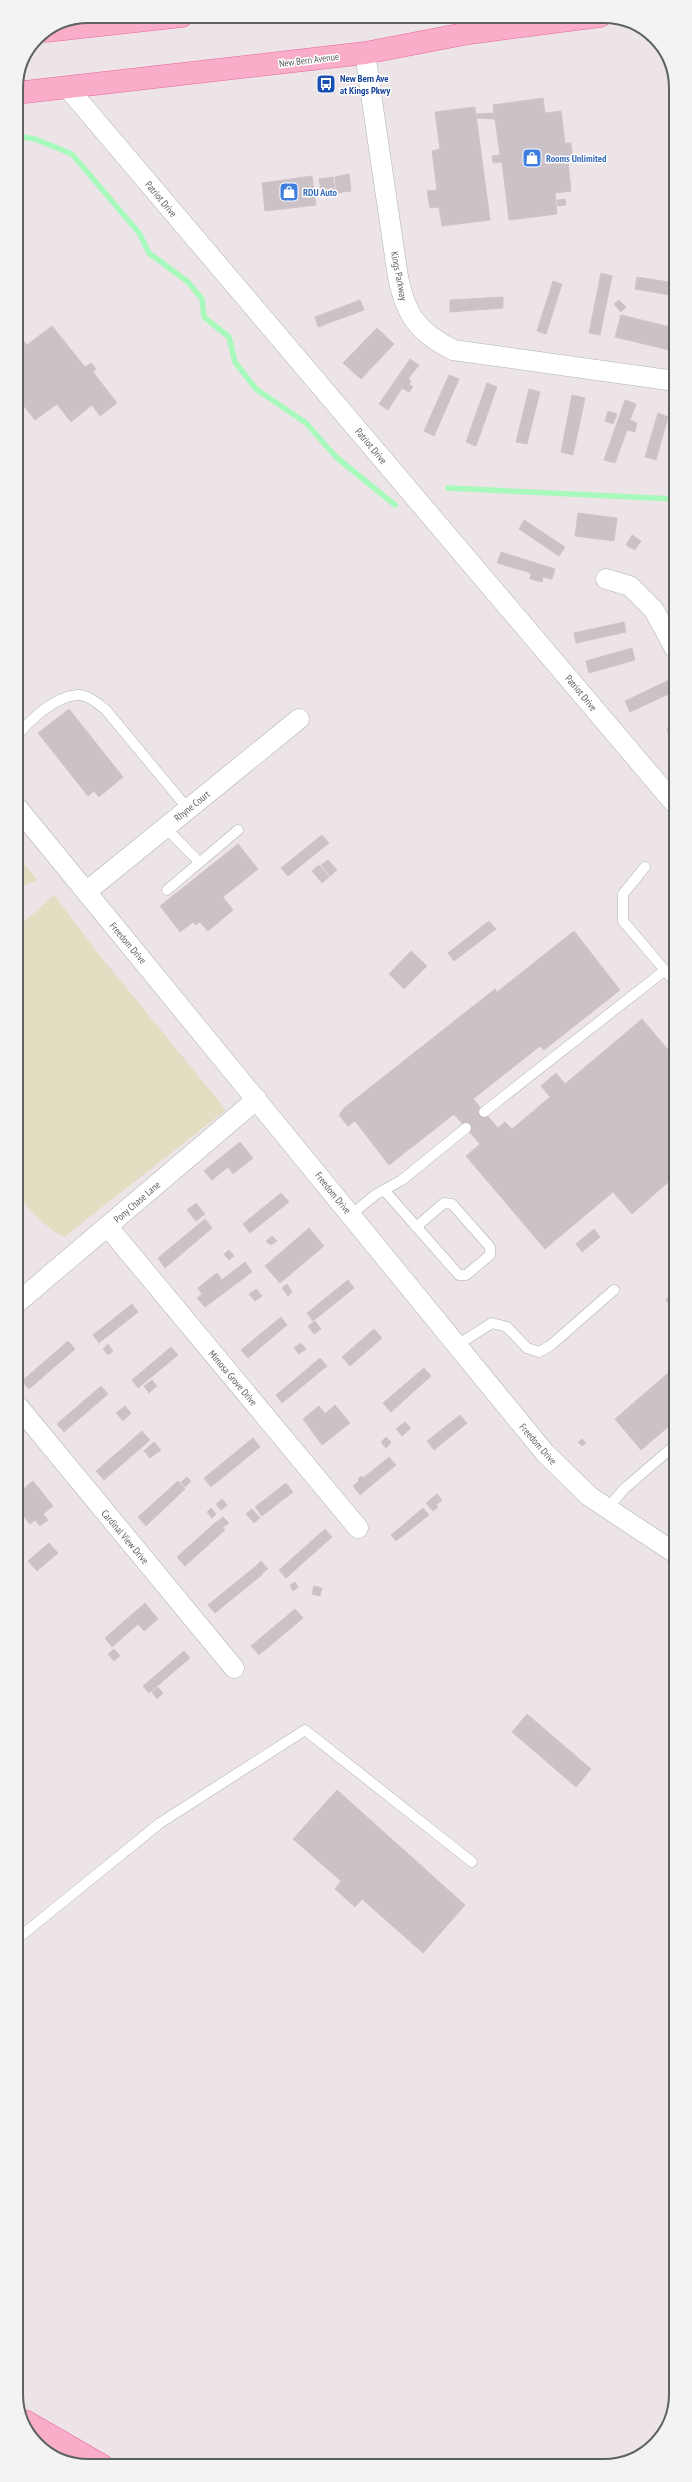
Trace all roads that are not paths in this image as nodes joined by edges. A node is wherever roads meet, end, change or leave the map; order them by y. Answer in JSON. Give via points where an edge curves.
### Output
{"nodes":[{"id":1,"x":119,"y":23,"type":"edge"},
{"id":2,"x":546,"y":23,"type":"edge"},
{"id":3,"x":60,"y":29,"type":"edge"},
{"id":4,"x":365,"y":53,"type":"junction"},
{"id":5,"x":67,"y":87,"type":"junction"},
{"id":6,"x":23,"y":92,"type":"edge"},
{"id":7,"x":669,"y":380,"type":"edge"},
{"id":8,"x":606,"y":579,"type":"dead end"},
{"id":9,"x":669,"y":638,"type":"edge"},
{"id":10,"x":298,"y":719,"type":"dead end"},
{"id":11,"x":23,"y":728,"type":"edge"},
{"id":12,"x":669,"y":797,"type":"edge"},
{"id":13,"x":188,"y":809,"type":"junction"},
{"id":14,"x":23,"y":815,"type":"edge"},
{"id":15,"x":165,"y":827,"type":"junction"},
{"id":16,"x":238,"y":830,"type":"dead end"},
{"id":17,"x":199,"y":862,"type":"junction"},
{"id":18,"x":645,"y":867,"type":"dead end"},
{"id":19,"x":167,"y":890,"type":"dead end"},
{"id":20,"x":86,"y":892,"type":"junction"},
{"id":21,"x":664,"y":971,"type":"junction"},
{"id":22,"x":669,"y":976,"type":"edge"},
{"id":23,"x":257,"y":1099,"type":"junction"},
{"id":24,"x":484,"y":1112,"type":"dead end"},
{"id":25,"x":466,"y":1128,"type":"dead end"},
{"id":26,"x":384,"y":1190,"type":"junction"},
{"id":27,"x":351,"y":1215,"type":"junction"},
{"id":28,"x":108,"y":1227,"type":"junction"},
{"id":29,"x":416,"y":1227,"type":"junction"},
{"id":30,"x":614,"y":1290,"type":"dead end"},
{"id":31,"x":23,"y":1298,"type":"edge"},
{"id":32,"x":456,"y":1346,"type":"junction"},
{"id":33,"x":23,"y":1412,"type":"edge"},
{"id":34,"x":669,"y":1450,"type":"edge"},
{"id":35,"x":607,"y":1509,"type":"junction"},
{"id":36,"x":358,"y":1528,"type":"dead end"},
{"id":37,"x":669,"y":1549,"type":"edge"},
{"id":38,"x":234,"y":1668,"type":"dead end"},
{"id":39,"x":472,"y":1862,"type":"dead end"},
{"id":40,"x":23,"y":1934,"type":"edge"},
{"id":41,"x":31,"y":2425,"type":"edge"},
{"id":42,"x":91,"y":2459,"type":"edge"}],
"edges":[{"from":1,"to":3,"type":"main road"},
{"from":2,"to":4,"type":"main road","name":"New Bern Avenue","via":[[469,33]]},
{"from":4,"to":5,"type":"main road","name":"New Bern Avenue"},
{"from":4,"to":7,"type":"street","name":"Kings Parkway","via":[[398,277],[403,301],[414,322],[431,339],[453,350]]},
{"from":5,"to":6,"type":"main road","name":"New Bern Avenue"},
{"from":5,"to":12,"type":"street","name":"Patriot Drive"},
{"from":8,"to":9,"type":"street","via":[[630,586],[654,610]]},
{"from":10,"to":13,"type":"street","name":"Rhyne Court"},
{"from":11,"to":13,"type":"lane","via":[[57,701],[77,694],[92,699],[106,710]]},
{"from":13,"to":15,"type":"street","name":"Rhyne Court"},
{"from":14,"to":20,"type":"street","name":"Freedom Drive"},
{"from":15,"to":17,"type":"lane"},
{"from":15,"to":20,"type":"street","name":"Rhyne Court"},
{"from":16,"to":17,"type":"lane"},
{"from":17,"to":19,"type":"lane"},
{"from":18,"to":21,"type":"lane","via":[[623,894],[623,921]]},
{"from":20,"to":23,"type":"street","name":"Freedom Drive"},
{"from":21,"to":22,"type":"lane"},
{"from":21,"to":24,"type":"lane"},
{"from":23,"to":27,"type":"street","name":"Freedom Drive"},
{"from":23,"to":28,"type":"street","name":"Pony Chase Lane"},
{"from":25,"to":26,"type":"lane","via":[[402,1180]]},
{"from":26,"to":27,"type":"lane"},
{"from":26,"to":29,"type":"lane"},
{"from":27,"to":32,"type":"street","name":"Freedom Drive"},
{"from":28,"to":31,"type":"street","name":"Pony Chase Lane"},
{"from":28,"to":36,"type":"street","name":"Mimosa Grove Drive"},
{"from":29,"to":29,"type":"lane","via":[[459,1275],[466,1275],[490,1255],[490,1247],[452,1204],[444,1203]]},
{"from":30,"to":32,"type":"lane","via":[[550,1346],[539,1352],[527,1348],[507,1327],[492,1323]]},
{"from":32,"to":35,"type":"street","name":"Freedom Drive","via":[[545,1454],[589,1496]]},
{"from":33,"to":38,"type":"street","name":"Cardinal View Drive"},
{"from":34,"to":35,"type":"lane","via":[[624,1489]]},
{"from":35,"to":37,"type":"street","name":"Freedom Drive"},
{"from":39,"to":40,"type":"lane","via":[[305,1730],[160,1823]]},
{"from":41,"to":42,"type":"main road"}]}
